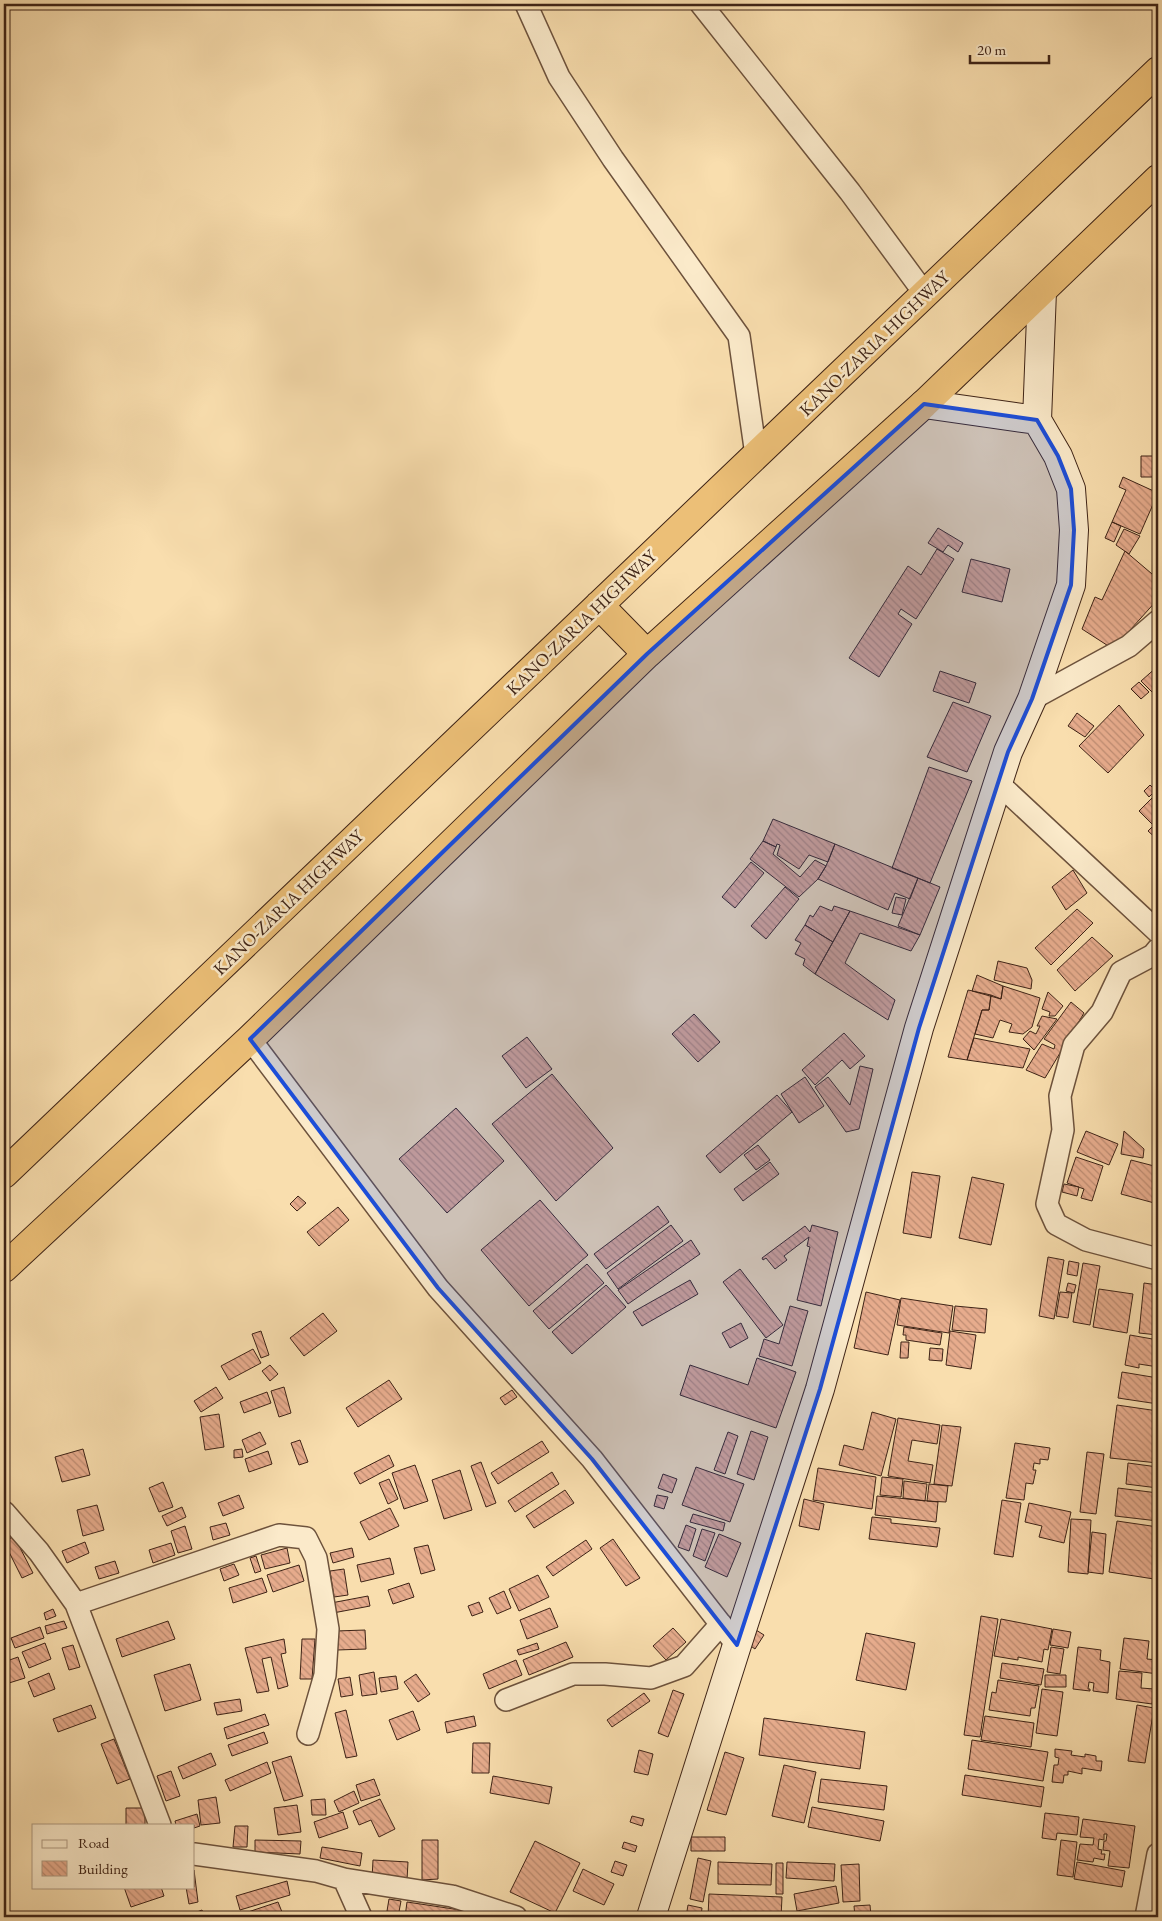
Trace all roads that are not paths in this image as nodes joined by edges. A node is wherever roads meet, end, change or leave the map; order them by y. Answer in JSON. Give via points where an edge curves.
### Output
{"nodes":[{"id":1,"x":526,"y":4,"type":"edge"},
{"id":2,"x":701,"y":4,"type":"edge"},
{"id":3,"x":1158,"y":71,"type":"edge"},
{"id":4,"x":1158,"y":179,"type":"edge"},
{"id":5,"x":1042,"y":291,"type":"junction"},
{"id":6,"x":925,"y":294,"type":"junction"},
{"id":7,"x":924,"y":404,"type":"junction"},
{"id":8,"x":1037,"y":420,"type":"junction"},
{"id":9,"x":756,"y":455,"type":"junction"},
{"id":10,"x":599,"y":605,"type":"junction"},
{"id":11,"x":1158,"y":621,"type":"edge"},
{"id":12,"x":647,"y":654,"type":"junction"},
{"id":13,"x":1032,"y":700,"type":"junction"},
{"id":14,"x":998,"y":783,"type":"junction"},
{"id":15,"x":1158,"y":932,"type":"edge"},
{"id":16,"x":1158,"y":949,"type":"edge"},
{"id":17,"x":250,"y":1039,"type":"junction"},
{"id":18,"x":4,"y":1174,"type":"edge"},
{"id":19,"x":1158,"y":1259,"type":"edge"},
{"id":20,"x":4,"y":1268,"type":"edge"},
{"id":21,"x":4,"y":1512,"type":"edge"},
{"id":22,"x":76,"y":1604,"type":"junction"},
{"id":23,"x":729,"y":1634,"type":"junction"},
{"id":24,"x":506,"y":1700,"type":"dead end"},
{"id":25,"x":308,"y":1734,"type":"dead end"},
{"id":26,"x":160,"y":1824,"type":"edge"},
{"id":27,"x":195,"y":1854,"type":"edge"},
{"id":28,"x":1158,"y":1854,"type":"edge"},
{"id":29,"x":344,"y":1879,"type":"junction"},
{"id":30,"x":361,"y":1917,"type":"edge"},
{"id":31,"x":516,"y":1917,"type":"edge"},
{"id":32,"x":652,"y":1917,"type":"edge"},
{"id":33,"x":1146,"y":1917,"type":"edge"}],
"edges":[{"from":1,"to":9,"type":"street","via":[[559,77],[739,336]]},
{"from":2,"to":6,"type":"street","via":[[850,192]]},
{"from":3,"to":6,"type":"highway","name":"KANO-ZARIA HIGHWAY"},
{"from":4,"to":5,"type":"highway"},
{"from":5,"to":7,"type":"highway"},
{"from":5,"to":8,"type":"street"},
{"from":6,"to":9,"type":"highway","name":"KANO-ZARIA HIGHWAY"},
{"from":7,"to":8,"type":"street"},
{"from":7,"to":12,"type":"highway"},
{"from":8,"to":13,"type":"street","via":[[1058,456],[1070,489],[1074,530],[1071,585]]},
{"from":9,"to":10,"type":"highway","name":"KANO-ZARIA HIGHWAY"},
{"from":10,"to":12,"type":"highway"},
{"from":10,"to":18,"type":"highway","name":"KANO-ZARIA HIGHWAY"},
{"from":11,"to":13,"type":"street","via":[[1129,646]]},
{"from":12,"to":17,"type":"highway"},
{"from":13,"to":14,"type":"street"},
{"from":14,"to":15,"type":"street"},
{"from":14,"to":23,"type":"street","via":[[919,1028],[820,1389]]},
{"from":16,"to":19,"type":"street","via":[[1121,972],[1102,1012],[1074,1045],[1060,1096],[1063,1130],[1047,1204],[1056,1224],[1086,1240]]},
{"from":17,"to":20,"type":"highway"},
{"from":17,"to":23,"type":"street","via":[[438,1288],[592,1459]]},
{"from":21,"to":22,"type":"street","via":[[39,1552]]},
{"from":22,"to":25,"type":"street","via":[[279,1535],[306,1538],[316,1558],[328,1629],[326,1675]]},
{"from":22,"to":26,"type":"street"},
{"from":23,"to":24,"type":"street","via":[[684,1666],[651,1678],[573,1674]]},
{"from":23,"to":32,"type":"street"},
{"from":27,"to":29,"type":"street","via":[[316,1871]]},
{"from":28,"to":33,"type":"street"},
{"from":29,"to":30,"type":"street"},
{"from":29,"to":31,"type":"street","via":[[452,1896]]}]}
